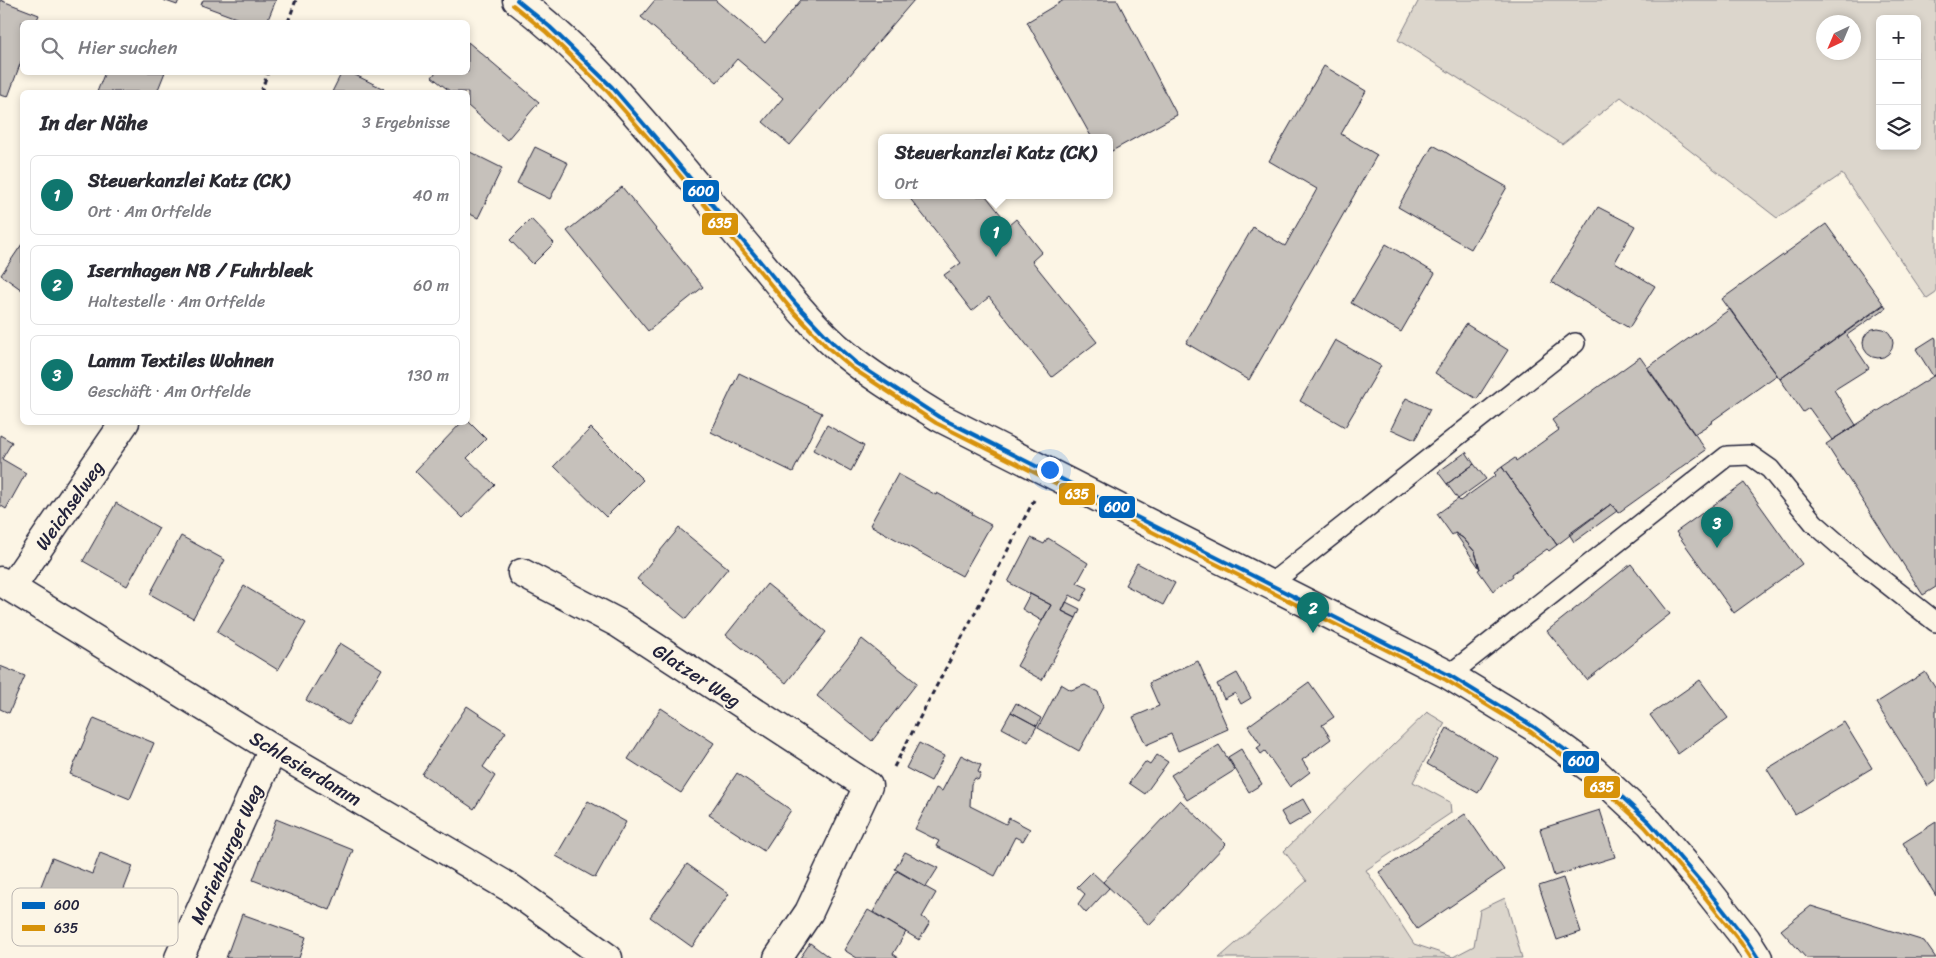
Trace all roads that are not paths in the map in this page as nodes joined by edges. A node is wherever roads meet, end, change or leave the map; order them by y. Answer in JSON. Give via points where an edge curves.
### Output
{"nodes":[{"id":1,"x":517,"y":0,"type":"edge"},
{"id":2,"x":1575,"y":343,"type":"dead end"},
{"id":3,"x":123,"y":425,"type":"edge"},
{"id":4,"x":522,"y":572,"type":"dead end"},
{"id":5,"x":6,"y":585,"type":"edge"},
{"id":6,"x":1269,"y":585,"type":"junction"},
{"id":7,"x":1936,"y":622,"type":"edge"},
{"id":8,"x":1448,"y":676,"type":"junction"},
{"id":9,"x":273,"y":749,"type":"junction"},
{"id":10,"x":179,"y":958,"type":"edge"},
{"id":11,"x":608,"y":958,"type":"edge"},
{"id":12,"x":778,"y":958,"type":"edge"},
{"id":13,"x":1758,"y":958,"type":"edge"}],
"edges":[{"from":1,"to":6,"type":"street","via":[[570,45],[627,104],[798,308],[844,353],[892,389],[938,417]]},
{"from":2,"to":6,"type":"lane"},
{"from":3,"to":5,"type":"street","name":"Weichselweg"},
{"from":4,"to":12,"type":"street","name":"Glatzer Weg","via":[[618,624],[868,786],[809,912]]},
{"from":5,"to":9,"type":"street","name":"Schlesierdamm"},
{"from":6,"to":8,"type":"street"},
{"from":7,"to":8,"type":"lane","via":[[1814,523],[1770,469],[1750,454],[1727,456]]},
{"from":8,"to":13,"type":"street","via":[[1534,727],[1594,771],[1650,823],[1705,887]]},
{"from":9,"to":10,"type":"street","name":"Marienburger Weg"},
{"from":9,"to":11,"type":"street","name":"Schlesierdamm","via":[[512,889]]}]}
